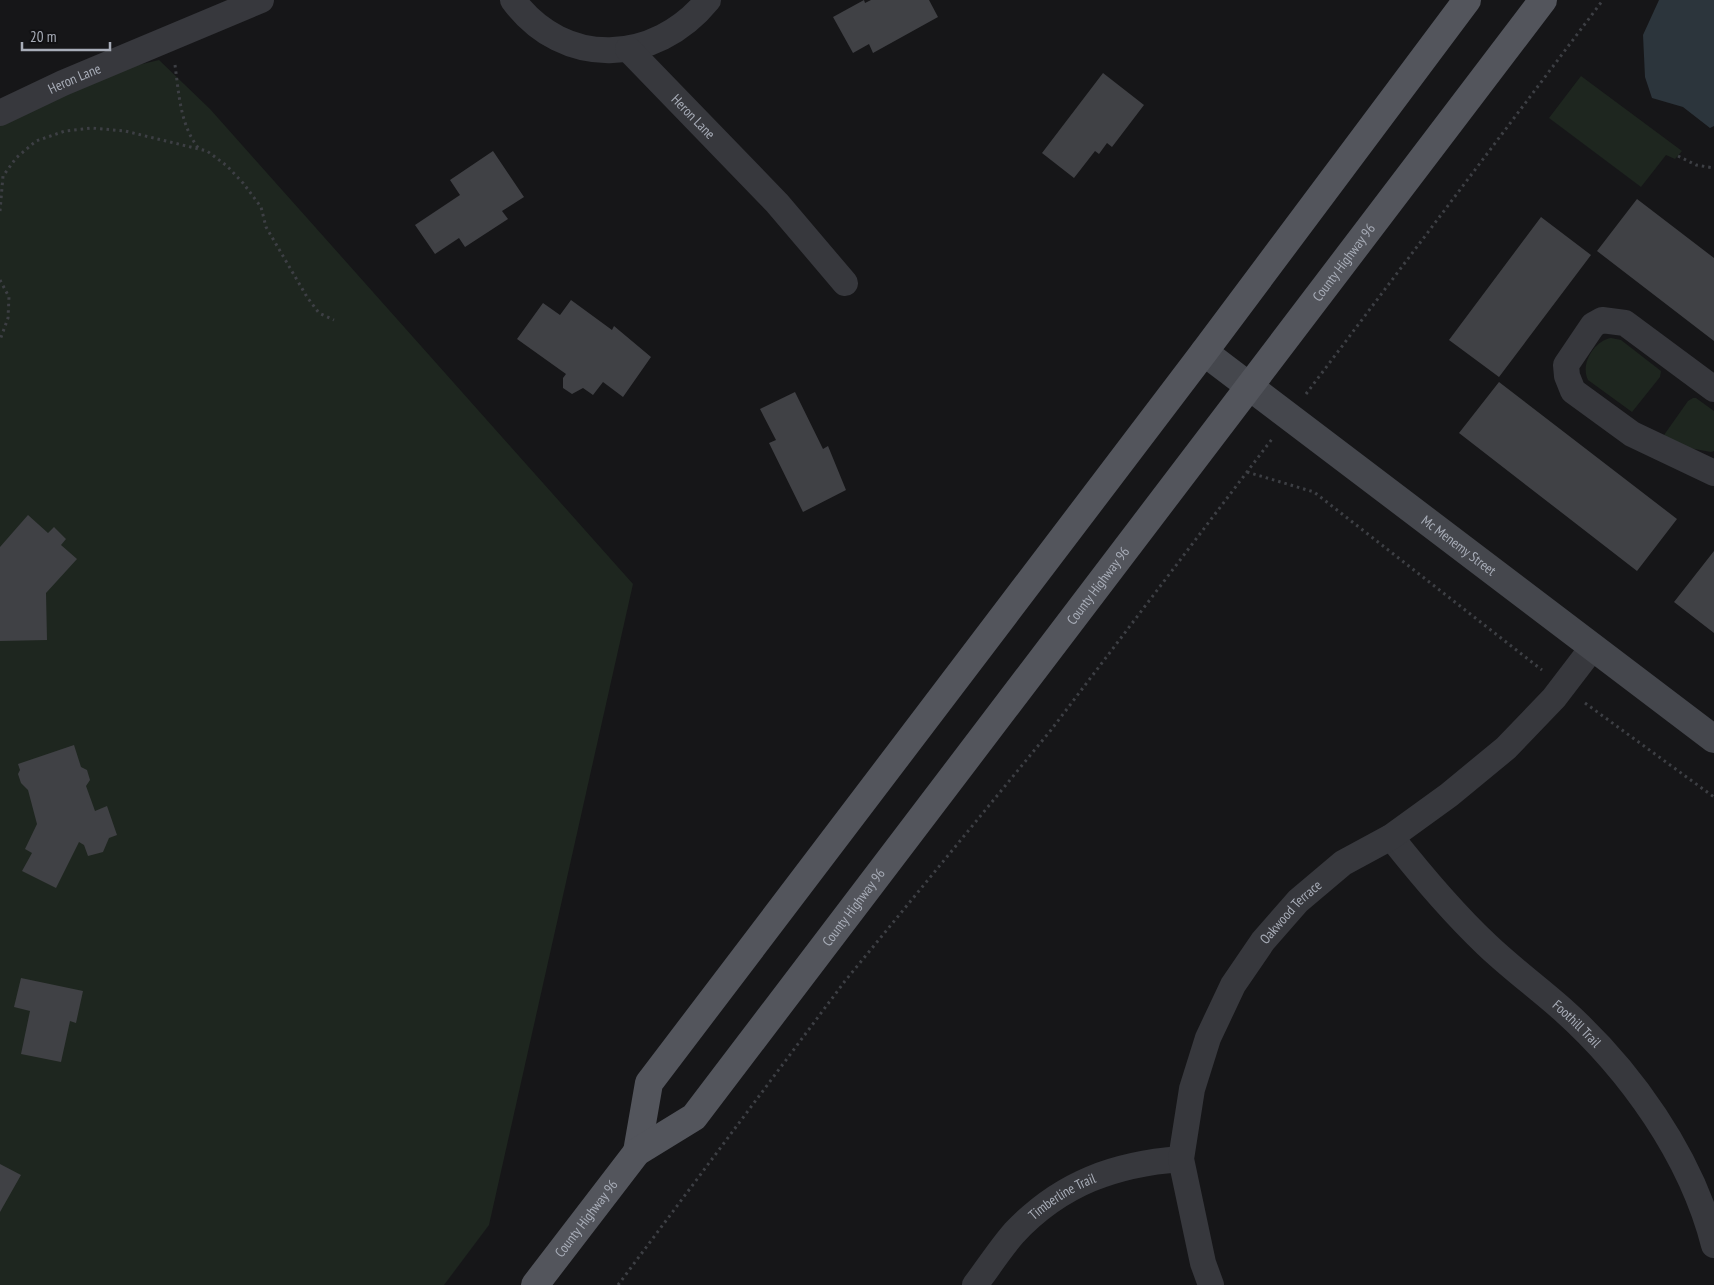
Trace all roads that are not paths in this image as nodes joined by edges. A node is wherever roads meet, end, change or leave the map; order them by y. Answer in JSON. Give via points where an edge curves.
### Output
{"nodes":[{"id":1,"x":261,"y":0,"type":"edge"},
{"id":2,"x":513,"y":0,"type":"edge"},
{"id":3,"x":708,"y":0,"type":"edge"},
{"id":4,"x":1467,"y":0,"type":"edge"},
{"id":5,"x":1543,"y":0,"type":"edge"},
{"id":6,"x":628,"y":49,"type":"junction"},
{"id":7,"x":0,"y":113,"type":"edge"},
{"id":8,"x":845,"y":283,"type":"dead end"},
{"id":9,"x":1204,"y":352,"type":"junction"},
{"id":10,"x":1252,"y":386,"type":"junction"},
{"id":11,"x":1714,"y":389,"type":"edge"},
{"id":12,"x":1714,"y":473,"type":"edge"},
{"id":13,"x":1593,"y":648,"type":"junction"},
{"id":14,"x":1714,"y":739,"type":"edge"},
{"id":15,"x":1391,"y":837,"type":"junction"},
{"id":16,"x":637,"y":1152,"type":"junction"},
{"id":17,"x":1181,"y":1159,"type":"junction"},
{"id":18,"x":1714,"y":1245,"type":"edge"},
{"id":19,"x":535,"y":1285,"type":"edge"},
{"id":20,"x":975,"y":1285,"type":"edge"},
{"id":21,"x":1210,"y":1285,"type":"edge"}],
"edges":[{"from":1,"to":7,"type":"street","name":"Heron Lane"},
{"from":2,"to":6,"type":"street","via":[[523,14],[546,32],[573,45],[601,50]]},
{"from":3,"to":6,"type":"street","via":[[681,27],[654,42]]},
{"from":4,"to":9,"type":"main road","name":"County Highway 96"},
{"from":5,"to":10,"type":"main road","name":"County Highway 96"},
{"from":6,"to":8,"type":"street","name":"Heron Lane","via":[[777,203]]},
{"from":9,"to":10,"type":"street","name":"Mc Menemy Street"},
{"from":9,"to":16,"type":"main road","name":"County Highway 96","via":[[649,1083]]},
{"from":10,"to":13,"type":"street","name":"Mc Menemy Street"},
{"from":10,"to":16,"type":"main road","name":"County Highway 96","via":[[694,1117]]},
{"from":11,"to":12,"type":"street","via":[[1618,320],[1602,320],[1593,326],[1566,365],[1573,391],[1632,434]]},
{"from":13,"to":14,"type":"street","name":"Mc Menemy Street"},
{"from":13,"to":15,"type":"street","name":"Oakwood Terrace","via":[[1506,748]]},
{"from":15,"to":17,"type":"street","name":"Oakwood Terrace","via":[[1343,863],[1298,901],[1263,941],[1234,985],[1208,1038],[1192,1089]]},
{"from":15,"to":18,"type":"street","name":"Foothill Trail","via":[[1436,893],[1486,944],[1562,1009],[1609,1056],[1648,1107],[1684,1166],[1710,1227]]},
{"from":16,"to":19,"type":"main road","name":"County Highway 96"},
{"from":17,"to":20,"type":"street","name":"Timberline Trail","via":[[1110,1170],[1076,1185],[1040,1208],[1014,1234]]},
{"from":17,"to":21,"type":"street","name":"Oakwood Terrace"}]}
